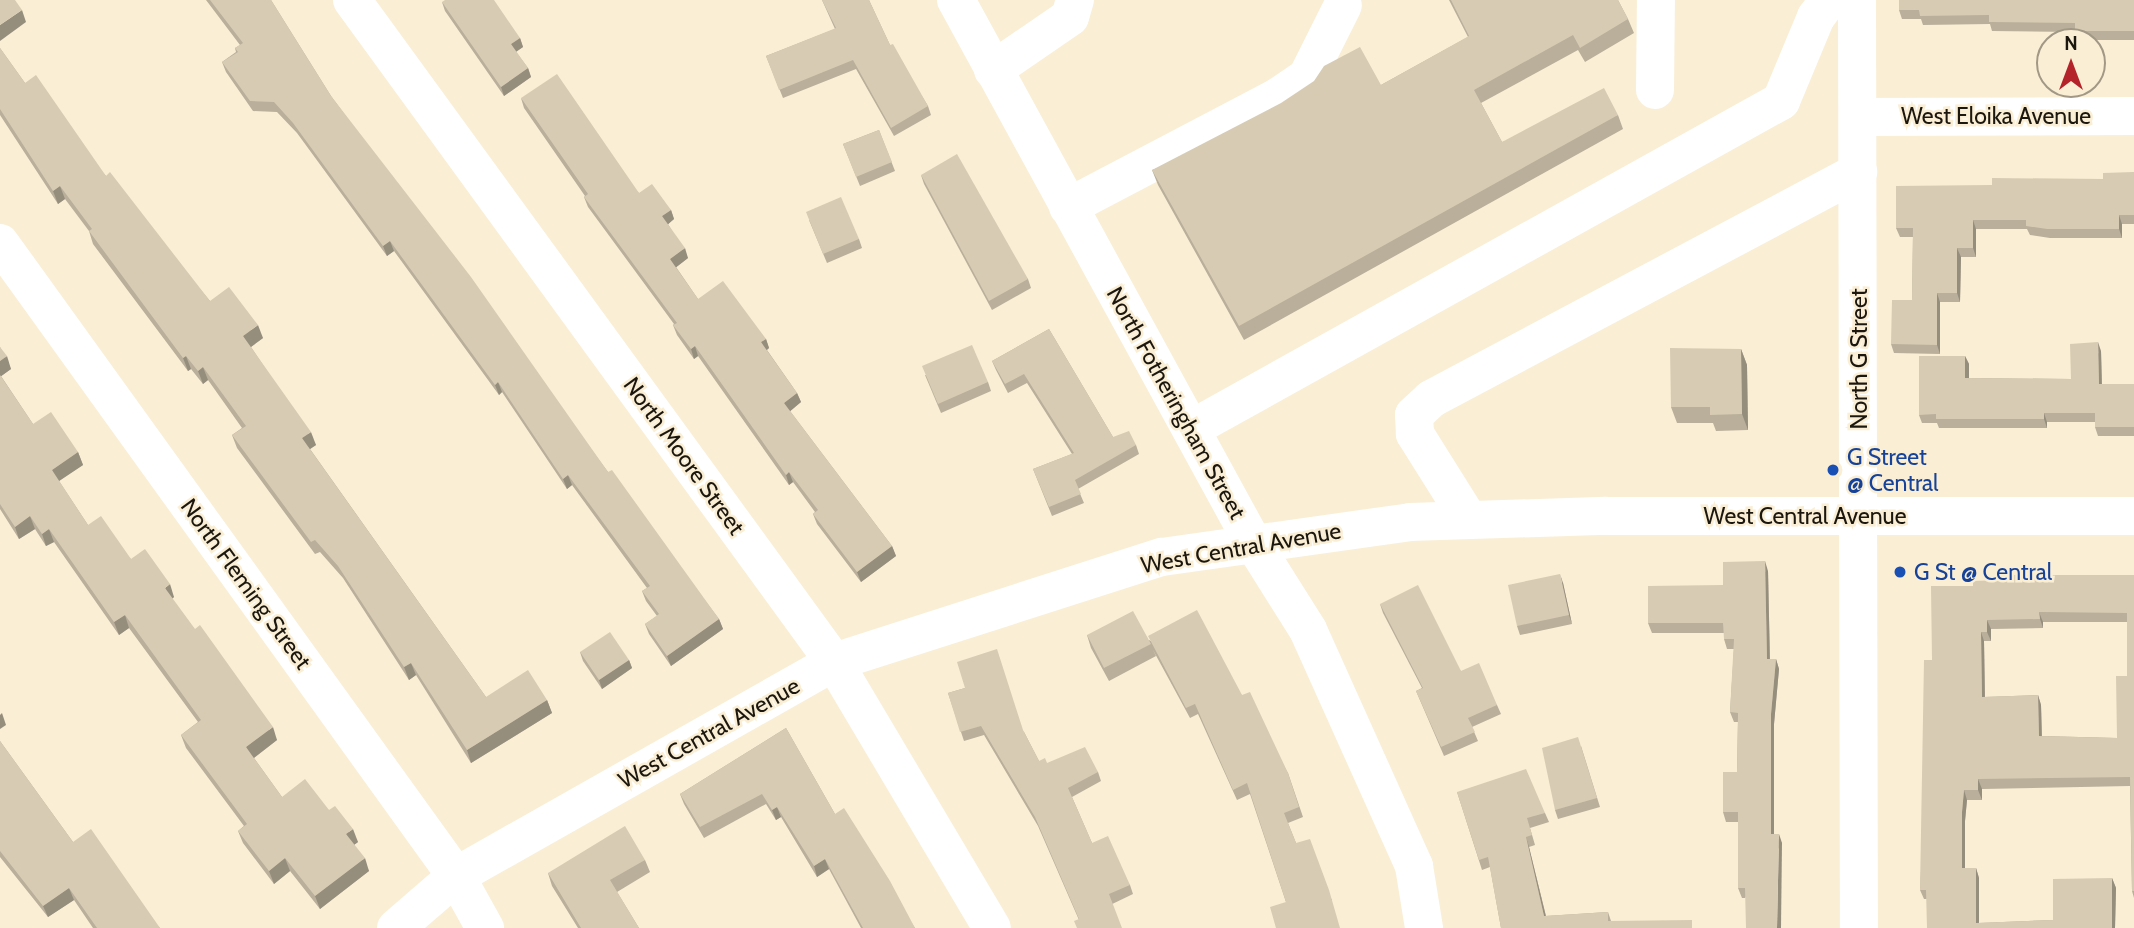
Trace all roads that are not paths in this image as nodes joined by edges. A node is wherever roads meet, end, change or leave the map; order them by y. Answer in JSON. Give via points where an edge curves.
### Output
{"nodes":[{"id":1,"x":352,"y":0,"type":"edge"},
{"id":2,"x":956,"y":0,"type":"edge"},
{"id":3,"x":1075,"y":0,"type":"edge"},
{"id":4,"x":1656,"y":0,"type":"edge"},
{"id":5,"x":1829,"y":0,"type":"edge"},
{"id":6,"x":1857,"y":0,"type":"edge"},
{"id":7,"x":1343,"y":5,"type":"dead end"},
{"id":8,"x":993,"y":69,"type":"junction"},
{"id":9,"x":1655,"y":90,"type":"dead end"},
{"id":10,"x":2134,"y":116,"type":"edge"},
{"id":11,"x":1858,"y":117,"type":"junction"},
{"id":12,"x":1858,"y":172,"type":"junction"},
{"id":13,"x":1068,"y":206,"type":"junction"},
{"id":14,"x":0,"y":243,"type":"edge"},
{"id":15,"x":1191,"y":429,"type":"junction"},
{"id":16,"x":1860,"y":516,"type":"junction"},
{"id":17,"x":2134,"y":516,"type":"edge"},
{"id":18,"x":1469,"y":520,"type":"junction"},
{"id":19,"x":1252,"y":541,"type":"junction"},
{"id":20,"x":834,"y":662,"type":"junction"},
{"id":21,"x":456,"y":876,"type":"junction"},
{"id":22,"x":396,"y":928,"type":"edge"},
{"id":23,"x":485,"y":928,"type":"edge"},
{"id":24,"x":992,"y":928,"type":"edge"},
{"id":25,"x":1424,"y":928,"type":"edge"},
{"id":26,"x":1859,"y":928,"type":"edge"}],
"edges":[{"from":1,"to":20,"type":"street","name":"North Moore Street"},
{"from":2,"to":8,"type":"street","name":"North Fotheringham Street"},
{"from":3,"to":8,"type":"street","via":[[1070,17]]},
{"from":4,"to":9,"type":"street"},
{"from":5,"to":15,"type":"street","via":[[1816,17],[1781,101]]},
{"from":6,"to":11,"type":"street","name":"North G Street"},
{"from":7,"to":13,"type":"street","via":[[1307,77],[1276,98]]},
{"from":8,"to":13,"type":"street","name":"North Fotheringham Street"},
{"from":10,"to":11,"type":"street","name":"West Eloika Avenue"},
{"from":11,"to":12,"type":"street","name":"North G Street"},
{"from":12,"to":16,"type":"street","name":"North G Street"},
{"from":12,"to":18,"type":"street","via":[[1431,399],[1414,415],[1415,434]]},
{"from":13,"to":15,"type":"street","name":"North Fotheringham Street"},
{"from":14,"to":21,"type":"street","name":"North Fleming Street"},
{"from":15,"to":19,"type":"street","name":"North Fotheringham Street"},
{"from":16,"to":17,"type":"street","name":"West Central Avenue"},
{"from":16,"to":18,"type":"street","name":"West Central Avenue"},
{"from":16,"to":26,"type":"street","name":"North G Street"},
{"from":18,"to":19,"type":"street","name":"West Central Avenue"},
{"from":19,"to":20,"type":"street","name":"West Central Avenue","via":[[1162,557]]},
{"from":19,"to":25,"type":"street","name":"North Fotheringham Street","via":[[1308,631],[1358,736],[1414,866]]},
{"from":20,"to":21,"type":"street","name":"West Central Avenue"},
{"from":20,"to":24,"type":"street","name":"North Moore Street"},
{"from":21,"to":22,"type":"street","name":"West Central Avenue"},
{"from":21,"to":23,"type":"street","name":"North Fleming Street"}]}
